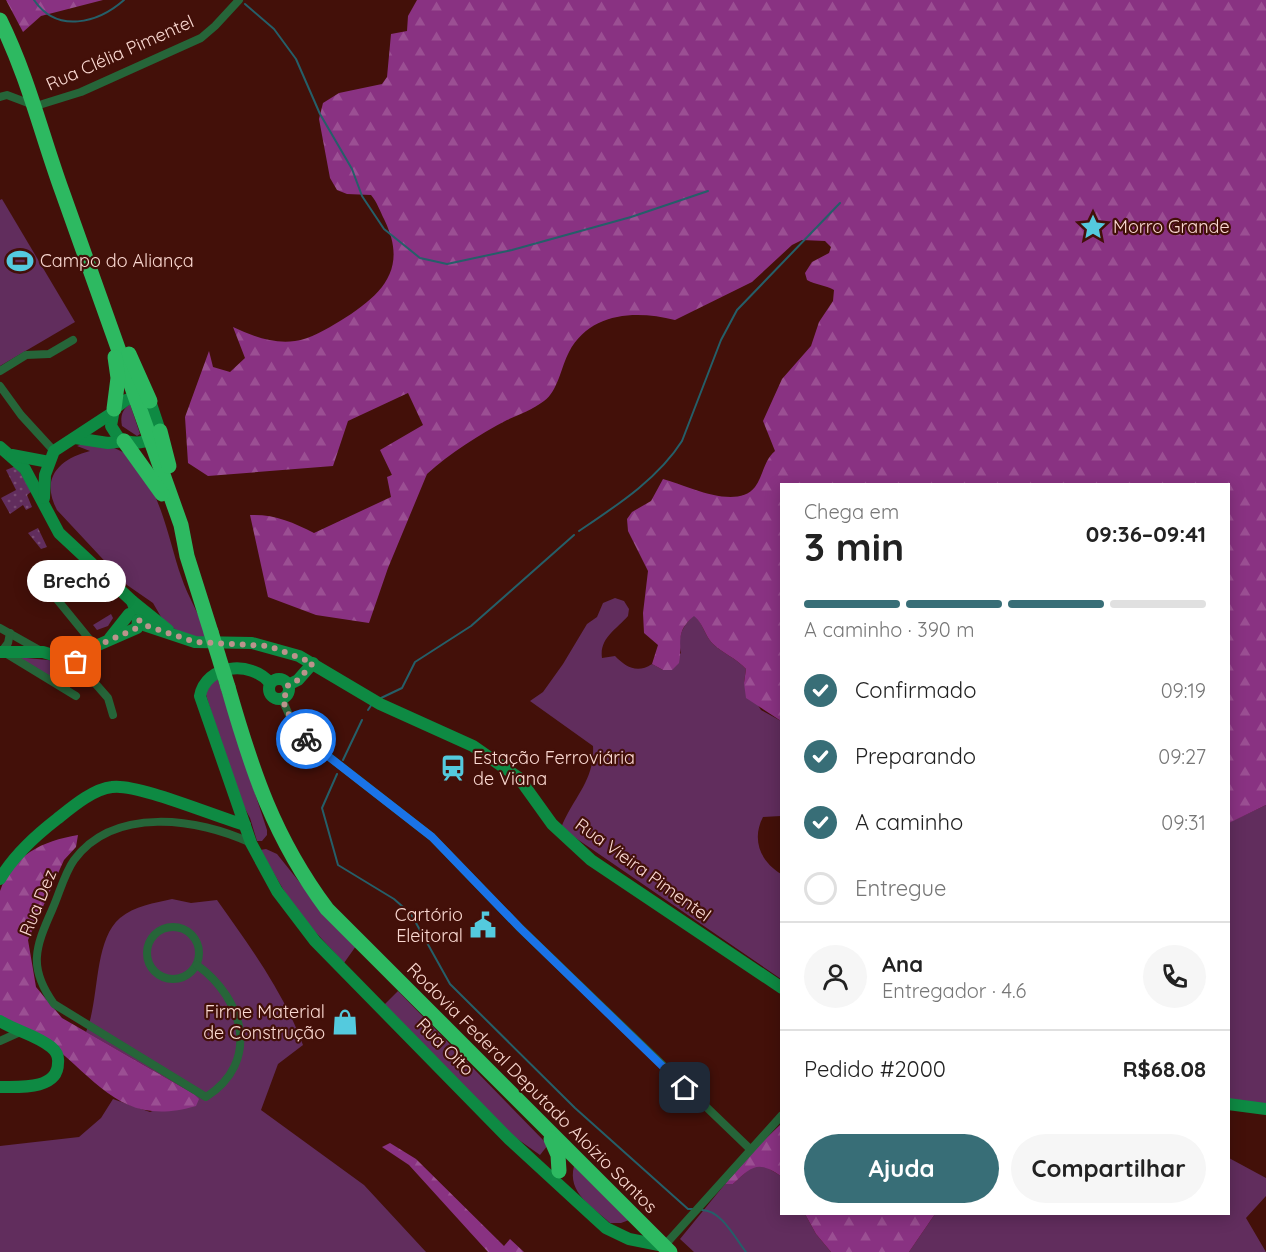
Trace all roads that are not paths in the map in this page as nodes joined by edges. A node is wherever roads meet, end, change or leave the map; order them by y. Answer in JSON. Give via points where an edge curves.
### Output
{"nodes":[{"id":1,"x":239,"y":0,"type":"edge"},
{"id":2,"x":0,"y":20,"type":"edge"},
{"id":3,"x":0,"y":97,"type":"edge"},
{"id":4,"x":36,"y":106,"type":"junction"},
{"id":5,"x":115,"y":336,"type":"junction"},
{"id":6,"x":73,"y":340,"type":"dead end"},
{"id":7,"x":0,"y":371,"type":"edge"},
{"id":8,"x":0,"y":386,"type":"edge"},
{"id":9,"x":143,"y":399,"type":"junction"},
{"id":10,"x":113,"y":411,"type":"junction"},
{"id":11,"x":155,"y":435,"type":"junction"},
{"id":12,"x":75,"y":438,"type":"junction"},
{"id":13,"x":124,"y":441,"type":"junction"},
{"id":14,"x":0,"y":447,"type":"edge"},
{"id":15,"x":52,"y":456,"type":"junction"},
{"id":16,"x":44,"y":506,"type":"junction"},
{"id":17,"x":181,"y":525,"type":"junction"},
{"id":18,"x":42,"y":581,"type":"dead end"},
{"id":19,"x":137,"y":613,"type":"junction"},
{"id":20,"x":0,"y":628,"type":"edge"},
{"id":21,"x":10,"y":633,"type":"junction"},
{"id":22,"x":98,"y":645,"type":"junction"},
{"id":23,"x":1,"y":651,"type":"edge"},
{"id":24,"x":43,"y":652,"type":"junction"},
{"id":25,"x":72,"y":657,"type":"junction"},
{"id":26,"x":313,"y":663,"type":"junction"},
{"id":27,"x":270,"y":683,"type":"junction"},
{"id":28,"x":288,"y":685,"type":"junction"},
{"id":29,"x":76,"y":696,"type":"dead end"},
{"id":30,"x":282,"y":699,"type":"junction"},
{"id":31,"x":113,"y":715,"type":"dead end"},
{"id":32,"x":245,"y":825,"type":"junction"},
{"id":33,"x":251,"y":843,"type":"junction"},
{"id":34,"x":0,"y":877,"type":"edge"},
{"id":35,"x":196,"y":965,"type":"junction"},
{"id":36,"x":780,"y":987,"type":"edge"},
{"id":37,"x":0,"y":1021,"type":"edge"},
{"id":38,"x":20,"y":1032,"type":"junction"},
{"id":39,"x":0,"y":1041,"type":"edge"},
{"id":40,"x":0,"y":1087,"type":"edge"},
{"id":41,"x":1230,"y":1104,"type":"edge"},
{"id":42,"x":1266,"y":1109,"type":"edge"},
{"id":43,"x":780,"y":1117,"type":"edge"},
{"id":44,"x":547,"y":1131,"type":"junction"},
{"id":45,"x":749,"y":1148,"type":"junction"},
{"id":46,"x":577,"y":1160,"type":"junction"},
{"id":47,"x":557,"y":1178,"type":"junction"},
{"id":48,"x":667,"y":1249,"type":"edge"}],
"edges":[{"from":1,"to":4,"type":"street","name":"Rua Clélia Pimentel","via":[[215,26],[192,42],[81,92]]},
{"from":2,"to":4,"type":"highway"},
{"from":3,"to":4,"type":"street","via":[[7,95]]},
{"from":4,"to":5,"type":"highway"},
{"from":5,"to":9,"type":"highway","via":[[127,349]]},
{"from":5,"to":10,"type":"highway","via":[[118,378]]},
{"from":6,"to":7,"type":"street","via":[[49,354],[26,355]]},
{"from":8,"to":15,"type":"street"},
{"from":9,"to":10,"type":"street","via":[[126,400]]},
{"from":9,"to":11,"type":"highway"},
{"from":10,"to":12,"type":"street"},
{"from":10,"to":13,"type":"street","via":[[111,426]]},
{"from":11,"to":13,"type":"street","via":[[139,442]]},
{"from":11,"to":17,"type":"highway","name":"Rodovia Federal Deputado Aloízio Santos"},
{"from":12,"to":13,"type":"street"},
{"from":12,"to":15,"type":"street"},
{"from":13,"to":17,"type":"highway","via":[[151,475]]},
{"from":14,"to":15,"type":"street","via":[[18,457]]},
{"from":14,"to":16,"type":"street","via":[[25,469]]},
{"from":15,"to":16,"type":"street","via":[[44,482]]},
{"from":16,"to":19,"type":"street","via":[[59,533]]},
{"from":17,"to":44,"type":"highway","name":"Rodovia Federal Deputado Aloízio Santos","bridge":true,"via":[[251,764],[271,816],[306,881],[345,930]]},
{"from":18,"to":22,"type":"street"},
{"from":19,"to":22,"type":"street","via":[[137,628]]},
{"from":19,"to":26,"type":"street","name":"Rua Vieira Pimentel","via":[[195,642],[269,646]]},
{"from":20,"to":21,"type":"street"},
{"from":21,"to":23,"type":"street"},
{"from":21,"to":24,"type":"street"},
{"from":22,"to":25,"type":"street"},
{"from":23,"to":24,"type":"street"},
{"from":23,"to":29,"type":"street"},
{"from":24,"to":25,"type":"street","via":[[56,658]]},
{"from":25,"to":31,"type":"street","via":[[108,698]]},
{"from":26,"to":28,"type":"street"},
{"from":26,"to":36,"type":"street","name":"Rua Vieira Pimentel","via":[[380,704],[447,732],[510,771],[531,792],[552,824],[580,851]]},
{"from":27,"to":28,"type":"street","via":[[278,679]]},
{"from":27,"to":30,"type":"street","via":[[271,697]]},
{"from":27,"to":32,"type":"street","name":"Rua Oito","via":[[257,673],[233,668],[207,681],[200,696]]},
{"from":28,"to":30,"type":"street"},
{"from":30,"to":45,"type":"street","via":[[294,726],[305,738],[432,837],[520,928]]},
{"from":32,"to":33,"type":"street","name":"Rua Oito"},
{"from":32,"to":34,"type":"street","via":[[149,793],[109,787],[80,802],[40,832]]},
{"from":33,"to":35,"type":"street","name":"Rua Dez","via":[[227,831],[174,823],[130,824],[107,832],[73,862],[42,931],[35,959],[43,989],[54,1004],[206,1097],[229,1078],[241,1048],[241,1031],[224,993],[213,977]]},
{"from":33,"to":47,"type":"street","name":"Rua Oito","via":[[288,907],[332,961]]},
{"from":35,"to":35,"type":"street","via":[[200,954],[197,943],[182,928],[160,929],[147,946],[150,968],[169,980],[190,974]]},
{"from":37,"to":38,"type":"street"},
{"from":38,"to":39,"type":"street"},
{"from":38,"to":40,"type":"street","via":[[53,1049],[59,1062],[55,1076],[41,1084]]},
{"from":41,"to":42,"type":"street"},
{"from":43,"to":45,"type":"street"},
{"from":44,"to":46,"type":"highway","name":"Rodovia Federal Deputado Aloízio Santos"},
{"from":44,"to":47,"type":"highway","via":[[558,1155]]},
{"from":45,"to":48,"type":"street"},
{"from":46,"to":47,"type":"street","via":[[566,1163]]},
{"from":46,"to":48,"type":"highway","name":"Rodovia Federal Deputado Aloízio Santos"},
{"from":47,"to":48,"type":"street","name":"Rua Oito","via":[[606,1228]]}]}
